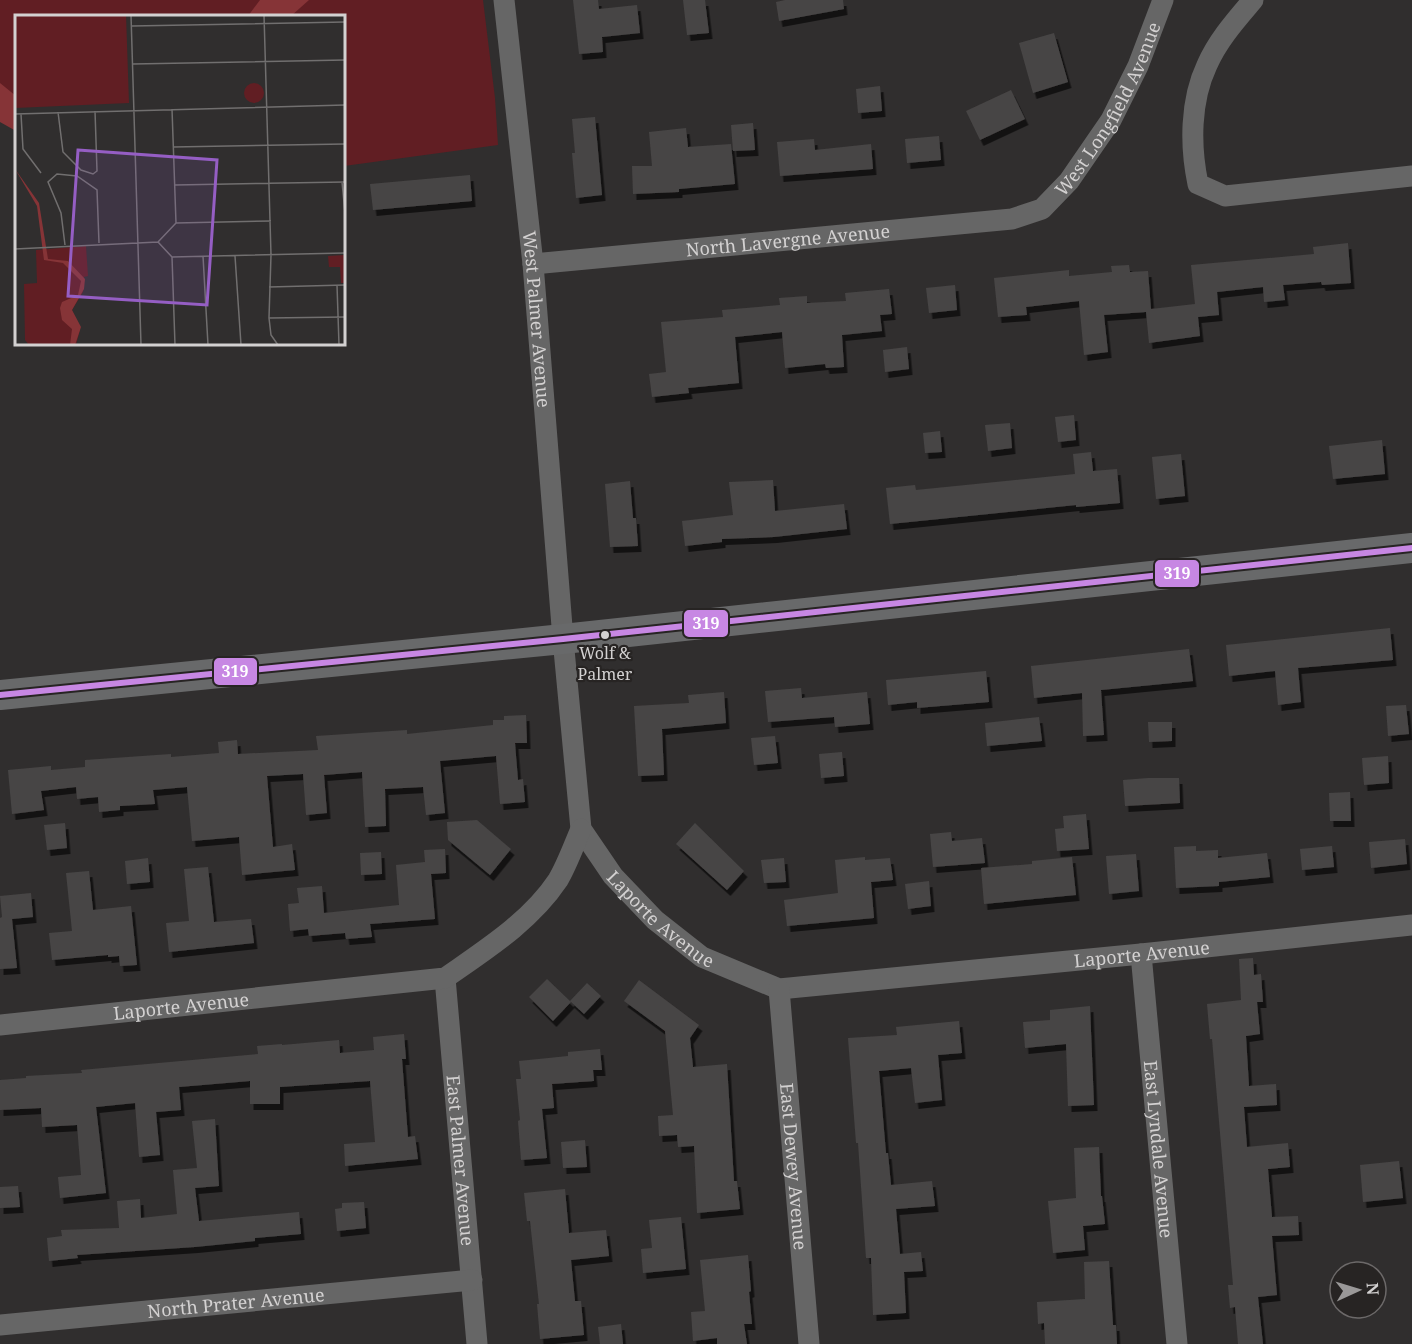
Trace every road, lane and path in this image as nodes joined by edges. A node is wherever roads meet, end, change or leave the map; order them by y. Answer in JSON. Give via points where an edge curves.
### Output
{"nodes":[{"id":1,"x":504,"y":0,"type":"edge"},
{"id":2,"x":1163,"y":0,"type":"edge"},
{"id":3,"x":1253,"y":0,"type":"edge"},
{"id":4,"x":1412,"y":176,"type":"edge"},
{"id":5,"x":1042,"y":209,"type":"joint"},
{"id":6,"x":533,"y":264,"type":"junction"},
{"id":7,"x":1412,"y":548,"type":"edge"},
{"id":8,"x":563,"y":639,"type":"junction"},
{"id":9,"x":0,"y":695,"type":"edge"},
{"id":10,"x":582,"y":829,"type":"junction"},
{"id":11,"x":1412,"y":925,"type":"edge"},
{"id":12,"x":1141,"y":954,"type":"junction"},
{"id":13,"x":445,"y":978,"type":"junction"},
{"id":14,"x":779,"y":989,"type":"junction"},
{"id":15,"x":0,"y":1025,"type":"edge"},
{"id":16,"x":472,"y":1280,"type":"junction"},
{"id":17,"x":0,"y":1325,"type":"edge"},
{"id":18,"x":477,"y":1344,"type":"edge"},
{"id":19,"x":809,"y":1344,"type":"edge"},
{"id":20,"x":1177,"y":1344,"type":"edge"}],
"edges":[{"from":1,"to":6,"type":"street","name":"West Palmer Avenue"},
{"from":2,"to":5,"type":"street","name":"West Longfield Avenue","via":[[1112,120],[1069,181]]},
{"from":3,"to":4,"type":"street","via":[[1206,65],[1195,104],[1192,158],[1198,184],[1225,196]]},
{"from":5,"to":6,"type":"street","name":"North Lavergne Avenue","via":[[1012,219]]},
{"from":6,"to":8,"type":"street","name":"West Palmer Avenue"},
{"from":7,"to":8,"type":"main road"},
{"from":8,"to":9,"type":"main road"},
{"from":8,"to":10,"type":"street"},
{"from":10,"to":13,"type":"street","name":"Laporte Avenue","via":[[558,880],[525,919]]},
{"from":10,"to":14,"type":"street","name":"Laporte Avenue","via":[[612,876],[655,920],[702,957]]},
{"from":11,"to":12,"type":"street","name":"Laporte Avenue"},
{"from":12,"to":14,"type":"street","name":"Laporte Avenue"},
{"from":12,"to":20,"type":"street","name":"East Lyndale Avenue"},
{"from":13,"to":15,"type":"street","name":"Laporte Avenue"},
{"from":13,"to":16,"type":"street","name":"East Palmer Avenue"},
{"from":14,"to":19,"type":"street","name":"East Dewey Avenue"},
{"from":16,"to":17,"type":"street","name":"North Prater Avenue"},
{"from":16,"to":18,"type":"street","name":"East Palmer Avenue"}]}
